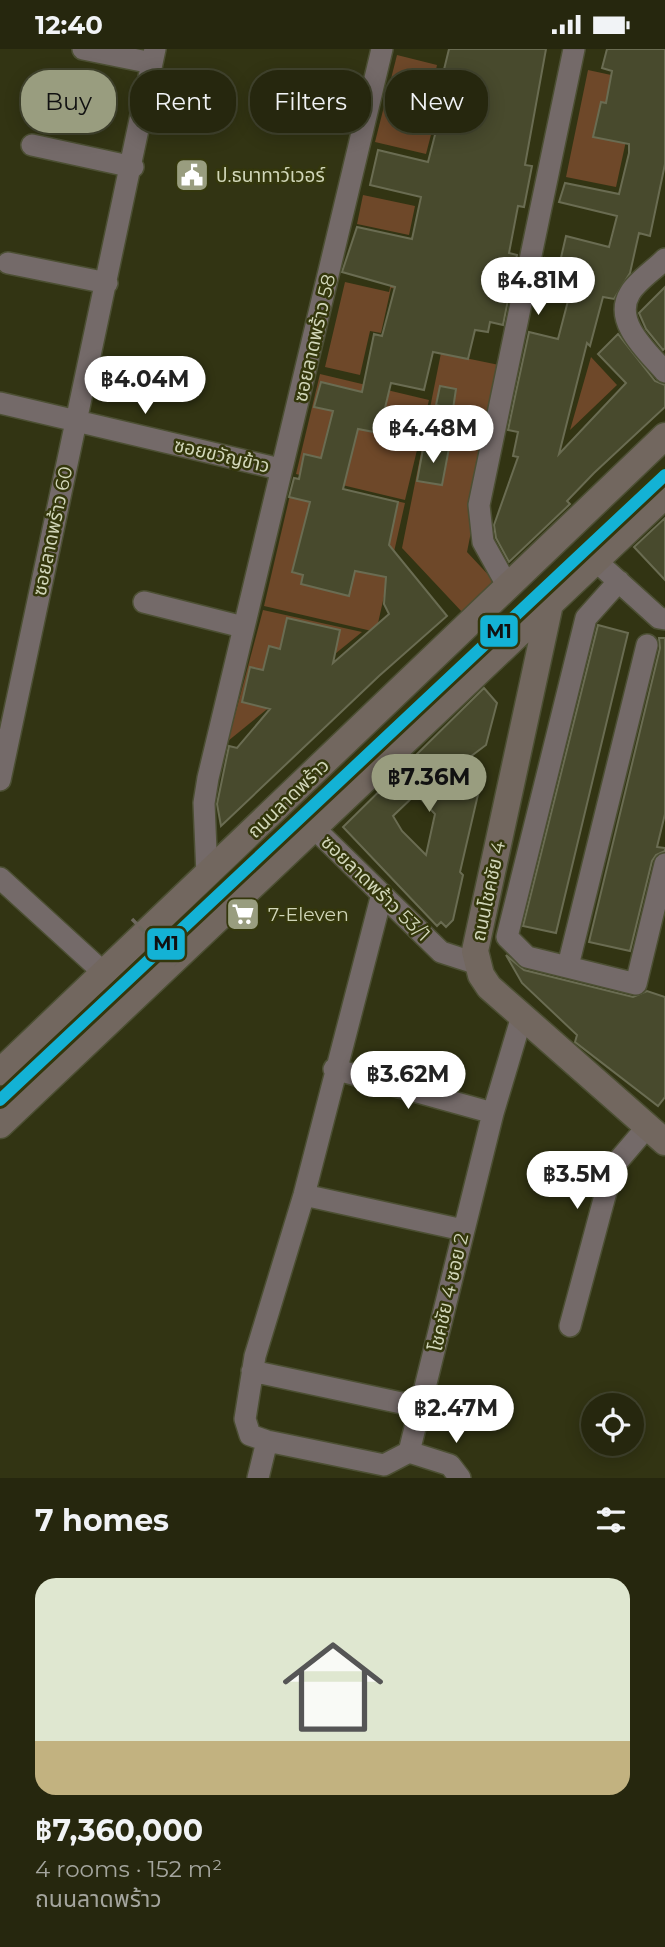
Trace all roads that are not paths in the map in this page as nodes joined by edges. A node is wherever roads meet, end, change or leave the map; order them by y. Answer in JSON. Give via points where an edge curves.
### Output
{"nodes":[{"id":1,"x":83,"y":49,"type":"edge"},
{"id":2,"x":382,"y":49,"type":"edge"},
{"id":3,"x":574,"y":49,"type":"edge"},
{"id":4,"x":154,"y":56,"type":"edge"},
{"id":5,"x":32,"y":145,"type":"dead end"},
{"id":6,"x":132,"y":167,"type":"junction"},
{"id":7,"x":665,"y":259,"type":"edge"},
{"id":8,"x":8,"y":263,"type":"dead end"},
{"id":9,"x":107,"y":283,"type":"junction"},
{"id":10,"x":665,"y":373,"type":"edge"},
{"id":11,"x":0,"y":403,"type":"edge"},
{"id":12,"x":75,"y":421,"type":"junction"},
{"id":13,"x":665,"y":436,"type":"edge"},
{"id":14,"x":281,"y":469,"type":"junction"},
{"id":15,"x":665,"y":495,"type":"edge"},
{"id":16,"x":596,"y":561,"type":"junction"},
{"id":17,"x":619,"y":581,"type":"junction"},
{"id":18,"x":508,"y":587,"type":"junction"},
{"id":19,"x":144,"y":602,"type":"dead end"},
{"id":20,"x":550,"y":604,"type":"junction"},
{"id":21,"x":665,"y":619,"type":"edge"},
{"id":22,"x":243,"y":627,"type":"junction"},
{"id":23,"x":647,"y":645,"type":"dead end"},
{"id":24,"x":1,"y":772,"type":"edge"},
{"id":25,"x":314,"y":828,"type":"junction"},
{"id":26,"x":501,"y":832,"type":"junction"},
{"id":27,"x":532,"y":838,"type":"junction"},
{"id":28,"x":665,"y":864,"type":"edge"},
{"id":29,"x":207,"y":876,"type":"junction"},
{"id":30,"x":0,"y":878,"type":"edge"},
{"id":31,"x":382,"y":894,"type":"junction"},
{"id":32,"x":478,"y":964,"type":"junction"},
{"id":33,"x":568,"y":966,"type":"junction"},
{"id":34,"x":104,"y":973,"type":"junction"},
{"id":35,"x":522,"y":1016,"type":"junction"},
{"id":36,"x":334,"y":1069,"type":"junction"},
{"id":37,"x":0,"y":1072,"type":"edge"},
{"id":38,"x":493,"y":1113,"type":"junction"},
{"id":39,"x":0,"y":1125,"type":"edge"},
{"id":40,"x":656,"y":1134,"type":"edge"},
{"id":41,"x":304,"y":1195,"type":"junction"},
{"id":42,"x":463,"y":1230,"type":"junction"},
{"id":43,"x":570,"y":1326,"type":"dead end"},
{"id":44,"x":253,"y":1363,"type":"junction"},
{"id":45,"x":420,"y":1407,"type":"junction"},
{"id":46,"x":267,"y":1441,"type":"junction"},
{"id":47,"x":409,"y":1452,"type":"junction"},
{"id":48,"x":383,"y":1471,"type":"edge"},
{"id":49,"x":258,"y":1478,"type":"edge"},
{"id":50,"x":460,"y":1478,"type":"edge"}],
"edges":[{"from":1,"to":4,"type":"street","name":"ซอยลาดพร้าว 60"},
{"from":2,"to":14,"type":"street","name":"ซอยลาดพร้าว 58"},
{"from":3,"to":18,"type":"street","via":[[480,505],[483,541]]},
{"from":4,"to":6,"type":"street","name":"ซอยลาดพร้าว 60"},
{"from":5,"to":6,"type":"street"},
{"from":6,"to":9,"type":"street","name":"ซอยลาดพร้าว 60"},
{"from":7,"to":10,"type":"street","via":[[630,293],[625,317]]},
{"from":8,"to":9,"type":"street"},
{"from":9,"to":12,"type":"street","name":"ซอยลาดพร้าว 60"},
{"from":11,"to":12,"type":"street","name":"ซอยขวัญข้าว"},
{"from":12,"to":14,"type":"street","name":"ซอยขวัญข้าว"},
{"from":12,"to":24,"type":"street","name":"ซอยลาดพร้าว 60"},
{"from":13,"to":18,"type":"main road","name":"ถนนลาดพร้าว"},
{"from":14,"to":22,"type":"street","name":"ซอยลาดพร้าว 58"},
{"from":15,"to":16,"type":"main road","name":"ถนนลาดพร้าว"},
{"from":16,"to":17,"type":"street"},
{"from":16,"to":20,"type":"main road","name":"ถนนลาดพร้าว"},
{"from":17,"to":21,"type":"street"},
{"from":17,"to":27,"type":"street","via":[[586,618]]},
{"from":18,"to":29,"type":"main road","name":"ถนนลาดพร้าว"},
{"from":19,"to":22,"type":"street"},
{"from":20,"to":25,"type":"main road","name":"ถนนลาดพร้าว"},
{"from":20,"to":26,"type":"main road","name":"ถนนโชคชัย 4"},
{"from":22,"to":29,"type":"street","name":"ซอยลาดพร้าว 58","via":[[204,803]]},
{"from":23,"to":33,"type":"street"},
{"from":25,"to":31,"type":"street","name":"ซอยลาดพร้าว 53/1"},
{"from":25,"to":39,"type":"main road","name":"ถนนลาดพร้าว"},
{"from":26,"to":27,"type":"street"},
{"from":26,"to":32,"type":"main road","name":"ถนนโชคชัย 4","via":[[475,951]]},
{"from":27,"to":33,"type":"street","via":[[507,937],[527,957]]},
{"from":28,"to":33,"type":"street","via":[[636,984]]},
{"from":29,"to":34,"type":"main road","name":"ถนนลาดพร้าว"},
{"from":30,"to":34,"type":"street"},
{"from":31,"to":32,"type":"street","name":"ซอยลาดพร้าว 53/1","via":[[441,952]]},
{"from":31,"to":36,"type":"street"},
{"from":32,"to":35,"type":"main road","name":"ถนนโชคชัย 4","via":[[489,987]]},
{"from":34,"to":37,"type":"main road","name":"ถนนลาดพร้าว"},
{"from":35,"to":38,"type":"street","name":"โชคชัย 4 ซอย 2"},
{"from":35,"to":40,"type":"main road","name":"ถนนโชคชัย 4"},
{"from":36,"to":38,"type":"street"},
{"from":36,"to":41,"type":"street"},
{"from":38,"to":42,"type":"street","name":"โชคชัย 4 ซอย 2"},
{"from":40,"to":43,"type":"street","via":[[618,1161],[610,1177]]},
{"from":41,"to":42,"type":"street"},
{"from":41,"to":44,"type":"street"},
{"from":42,"to":45,"type":"street","name":"โชคชัย 4 ซอย 2"},
{"from":44,"to":45,"type":"street"},
{"from":44,"to":46,"type":"street","via":[[245,1419],[250,1435]]},
{"from":45,"to":47,"type":"street","name":"โชคชัย 4 ซอย 2"},
{"from":46,"to":48,"type":"street"},
{"from":46,"to":49,"type":"street"},
{"from":47,"to":48,"type":"street"},
{"from":47,"to":50,"type":"street","via":[[450,1465]]}]}
